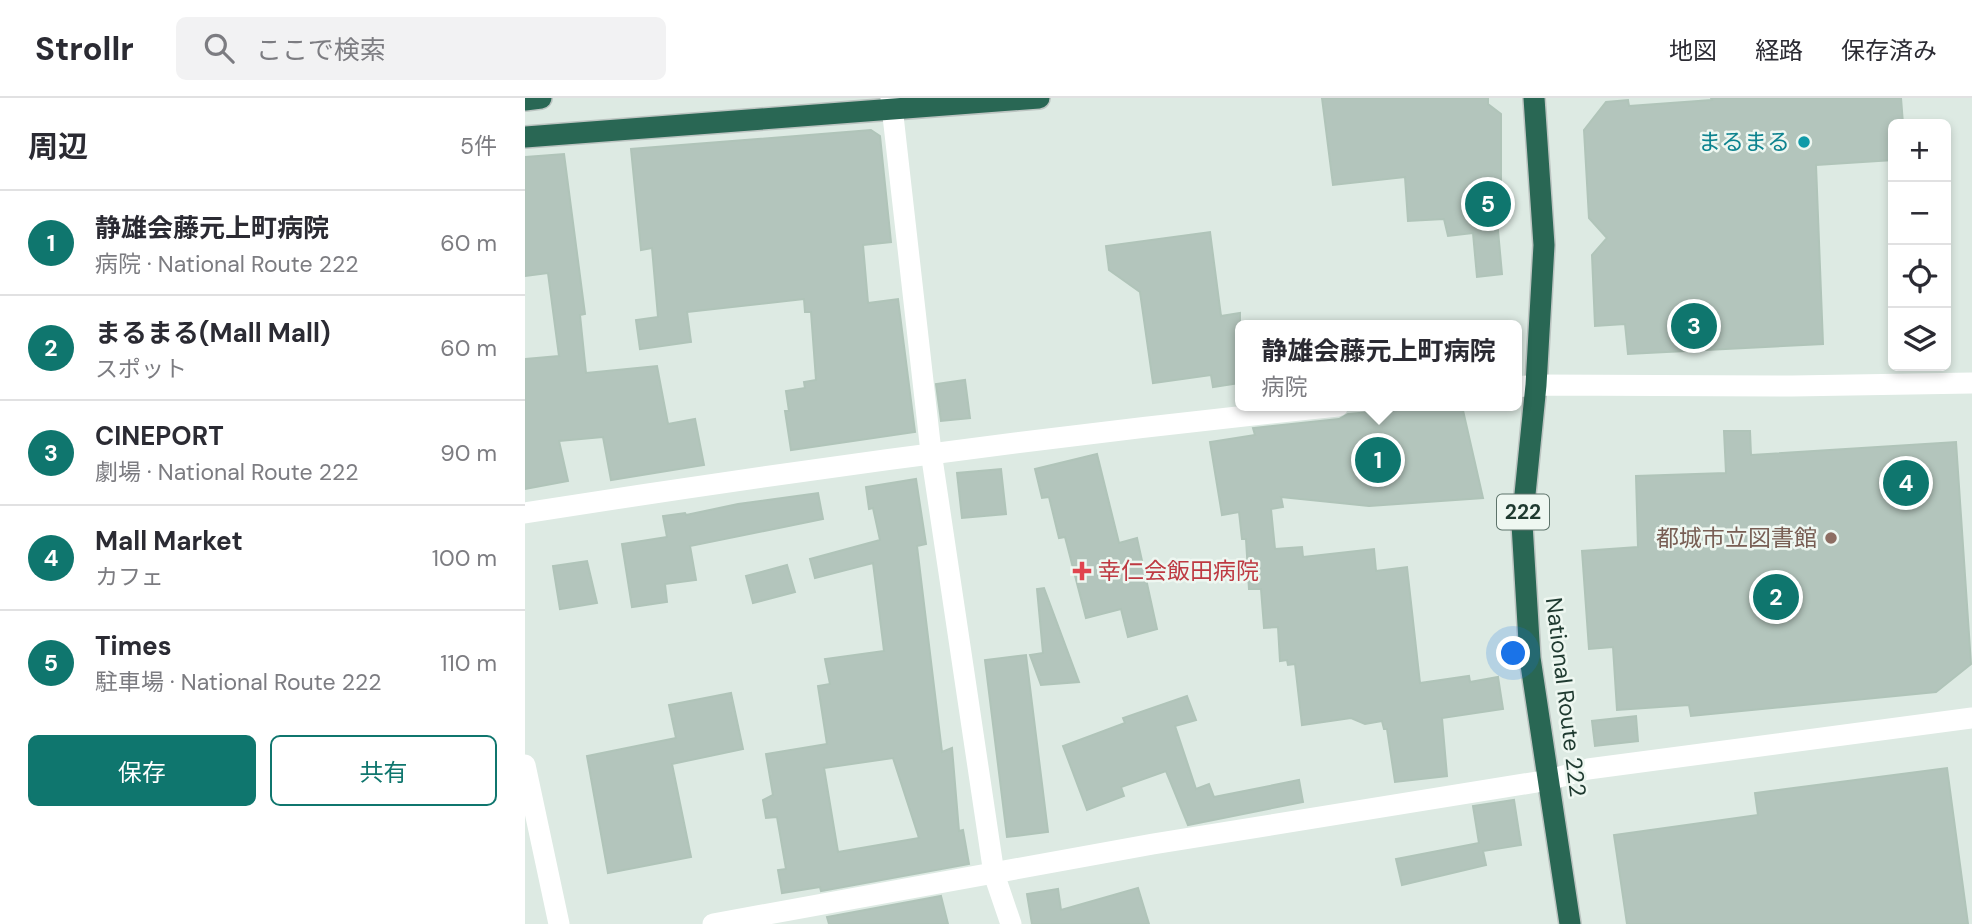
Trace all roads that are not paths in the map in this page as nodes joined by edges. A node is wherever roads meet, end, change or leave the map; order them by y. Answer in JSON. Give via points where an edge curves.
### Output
{"nodes":[{"id":1,"x":541,"y":98,"type":"edge"},
{"id":2,"x":1039,"y":98,"type":"edge"},
{"id":3,"x":1534,"y":98,"type":"edge"},
{"id":4,"x":525,"y":100,"type":"edge"},
{"id":5,"x":891,"y":104,"type":"edge"},
{"id":6,"x":525,"y":137,"type":"edge"},
{"id":7,"x":1972,"y":383,"type":"edge"},
{"id":8,"x":1526,"y":386,"type":"edge"},
{"id":9,"x":1294,"y":411,"type":"edge"},
{"id":10,"x":931,"y":452,"type":"junction"},
{"id":11,"x":525,"y":513,"type":"edge"},
{"id":12,"x":1972,"y":718,"type":"edge"},
{"id":13,"x":525,"y":765,"type":"edge"},
{"id":14,"x":1549,"y":780,"type":"junction"},
{"id":15,"x":994,"y":874,"type":"junction"},
{"id":16,"x":559,"y":924,"type":"edge"},
{"id":17,"x":713,"y":924,"type":"edge"},
{"id":18,"x":1011,"y":924,"type":"edge"},
{"id":19,"x":1570,"y":924,"type":"edge"}],
"edges":[{"from":1,"to":4,"type":"highway"},
{"from":2,"to":5,"type":"highway"},
{"from":3,"to":8,"type":"highway","name":"National Route 222","number":"222","via":[[1544,245]]},
{"from":5,"to":6,"type":"highway"},
{"from":5,"to":10,"type":"street"},
{"from":7,"to":8,"type":"street"},
{"from":8,"to":14,"type":"highway","name":"National Route 222","number":"222","via":[[1522,524],[1531,658]]},
{"from":9,"to":10,"type":"street"},
{"from":10,"to":11,"type":"street"},
{"from":10,"to":15,"type":"street"},
{"from":12,"to":14,"type":"street","via":[[1588,769]]},
{"from":13,"to":16,"type":"street"},
{"from":14,"to":15,"type":"street"},
{"from":14,"to":19,"type":"highway","name":"National Route 222","number":"222"},
{"from":15,"to":17,"type":"street"},
{"from":15,"to":18,"type":"street"}]}
